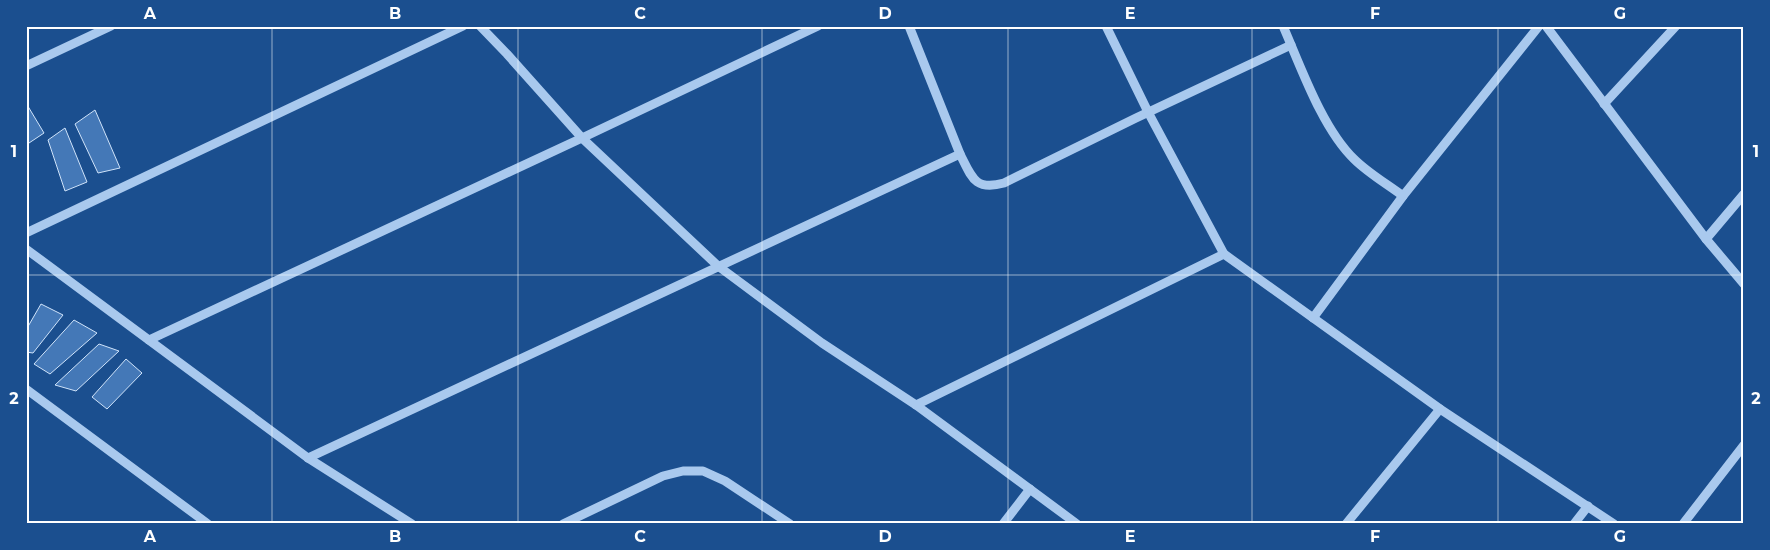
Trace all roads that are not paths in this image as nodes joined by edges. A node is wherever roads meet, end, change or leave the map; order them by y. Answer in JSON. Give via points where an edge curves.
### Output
{"nodes":[{"id":1,"x":111,"y":26,"type":"edge"},
{"id":2,"x":463,"y":26,"type":"edge"},
{"id":3,"x":480,"y":26,"type":"edge"},
{"id":4,"x":818,"y":26,"type":"edge"},
{"id":5,"x":909,"y":26,"type":"edge"},
{"id":6,"x":1106,"y":26,"type":"edge"},
{"id":7,"x":1283,"y":26,"type":"edge"},
{"id":8,"x":1539,"y":26,"type":"edge"},
{"id":9,"x":1546,"y":26,"type":"edge"},
{"id":10,"x":1676,"y":26,"type":"edge"},
{"id":11,"x":1291,"y":46,"type":"junction"},
{"id":12,"x":26,"y":66,"type":"edge"},
{"id":13,"x":1604,"y":104,"type":"junction"},
{"id":14,"x":1148,"y":112,"type":"junction"},
{"id":15,"x":582,"y":138,"type":"junction"},
{"id":16,"x":960,"y":154,"type":"junction"},
{"id":17,"x":1744,"y":194,"type":"edge"},
{"id":18,"x":1403,"y":196,"type":"junction"},
{"id":19,"x":26,"y":233,"type":"edge"},
{"id":20,"x":1706,"y":239,"type":"junction"},
{"id":21,"x":26,"y":249,"type":"edge"},
{"id":22,"x":1224,"y":254,"type":"junction"},
{"id":23,"x":718,"y":266,"type":"junction"},
{"id":24,"x":1744,"y":284,"type":"edge"},
{"id":25,"x":1313,"y":318,"type":"junction"},
{"id":26,"x":148,"y":340,"type":"junction"},
{"id":27,"x":26,"y":389,"type":"edge"},
{"id":28,"x":916,"y":405,"type":"junction"},
{"id":29,"x":1440,"y":409,"type":"junction"},
{"id":30,"x":1744,"y":444,"type":"edge"},
{"id":31,"x":308,"y":458,"type":"junction"},
{"id":32,"x":1030,"y":489,"type":"junction"},
{"id":33,"x":1588,"y":506,"type":"junction"},
{"id":34,"x":208,"y":524,"type":"edge"},
{"id":35,"x":412,"y":524,"type":"edge"},
{"id":36,"x":564,"y":524,"type":"edge"},
{"id":37,"x":790,"y":524,"type":"edge"},
{"id":38,"x":1003,"y":524,"type":"edge"},
{"id":39,"x":1077,"y":524,"type":"edge"},
{"id":40,"x":1346,"y":524,"type":"edge"},
{"id":41,"x":1574,"y":524,"type":"edge"},
{"id":42,"x":1614,"y":524,"type":"edge"},
{"id":43,"x":1682,"y":524,"type":"edge"}],
"edges":[{"from":1,"to":12,"type":"street"},
{"from":2,"to":19,"type":"street"},
{"from":3,"to":15,"type":"street"},
{"from":4,"to":15,"type":"street"},
{"from":5,"to":16,"type":"street"},
{"from":6,"to":14,"type":"street"},
{"from":7,"to":11,"type":"street"},
{"from":8,"to":18,"type":"street"},
{"from":9,"to":13,"type":"street"},
{"from":10,"to":13,"type":"street"},
{"from":11,"to":14,"type":"street"},
{"from":11,"to":18,"type":"street","via":[[1337,139],[1354,159]]},
{"from":13,"to":20,"type":"street"},
{"from":14,"to":16,"type":"street","via":[[990,187],[975,180]]},
{"from":14,"to":22,"type":"street"},
{"from":15,"to":23,"type":"street"},
{"from":15,"to":26,"type":"street"},
{"from":16,"to":23,"type":"street"},
{"from":17,"to":20,"type":"street"},
{"from":18,"to":25,"type":"street"},
{"from":20,"to":24,"type":"street"},
{"from":21,"to":26,"type":"street"},
{"from":22,"to":25,"type":"street"},
{"from":22,"to":28,"type":"street"},
{"from":23,"to":28,"type":"street","via":[[822,343]]},
{"from":23,"to":31,"type":"street"},
{"from":25,"to":29,"type":"street"},
{"from":26,"to":31,"type":"street"},
{"from":27,"to":34,"type":"street"},
{"from":28,"to":32,"type":"street"},
{"from":29,"to":33,"type":"street"},
{"from":29,"to":40,"type":"street"},
{"from":30,"to":43,"type":"street"},
{"from":31,"to":35,"type":"street"},
{"from":32,"to":38,"type":"street"},
{"from":32,"to":39,"type":"street"},
{"from":33,"to":41,"type":"street"},
{"from":33,"to":42,"type":"street"},
{"from":36,"to":37,"type":"street","via":[[683,470],[703,471],[725,481]]}]}
